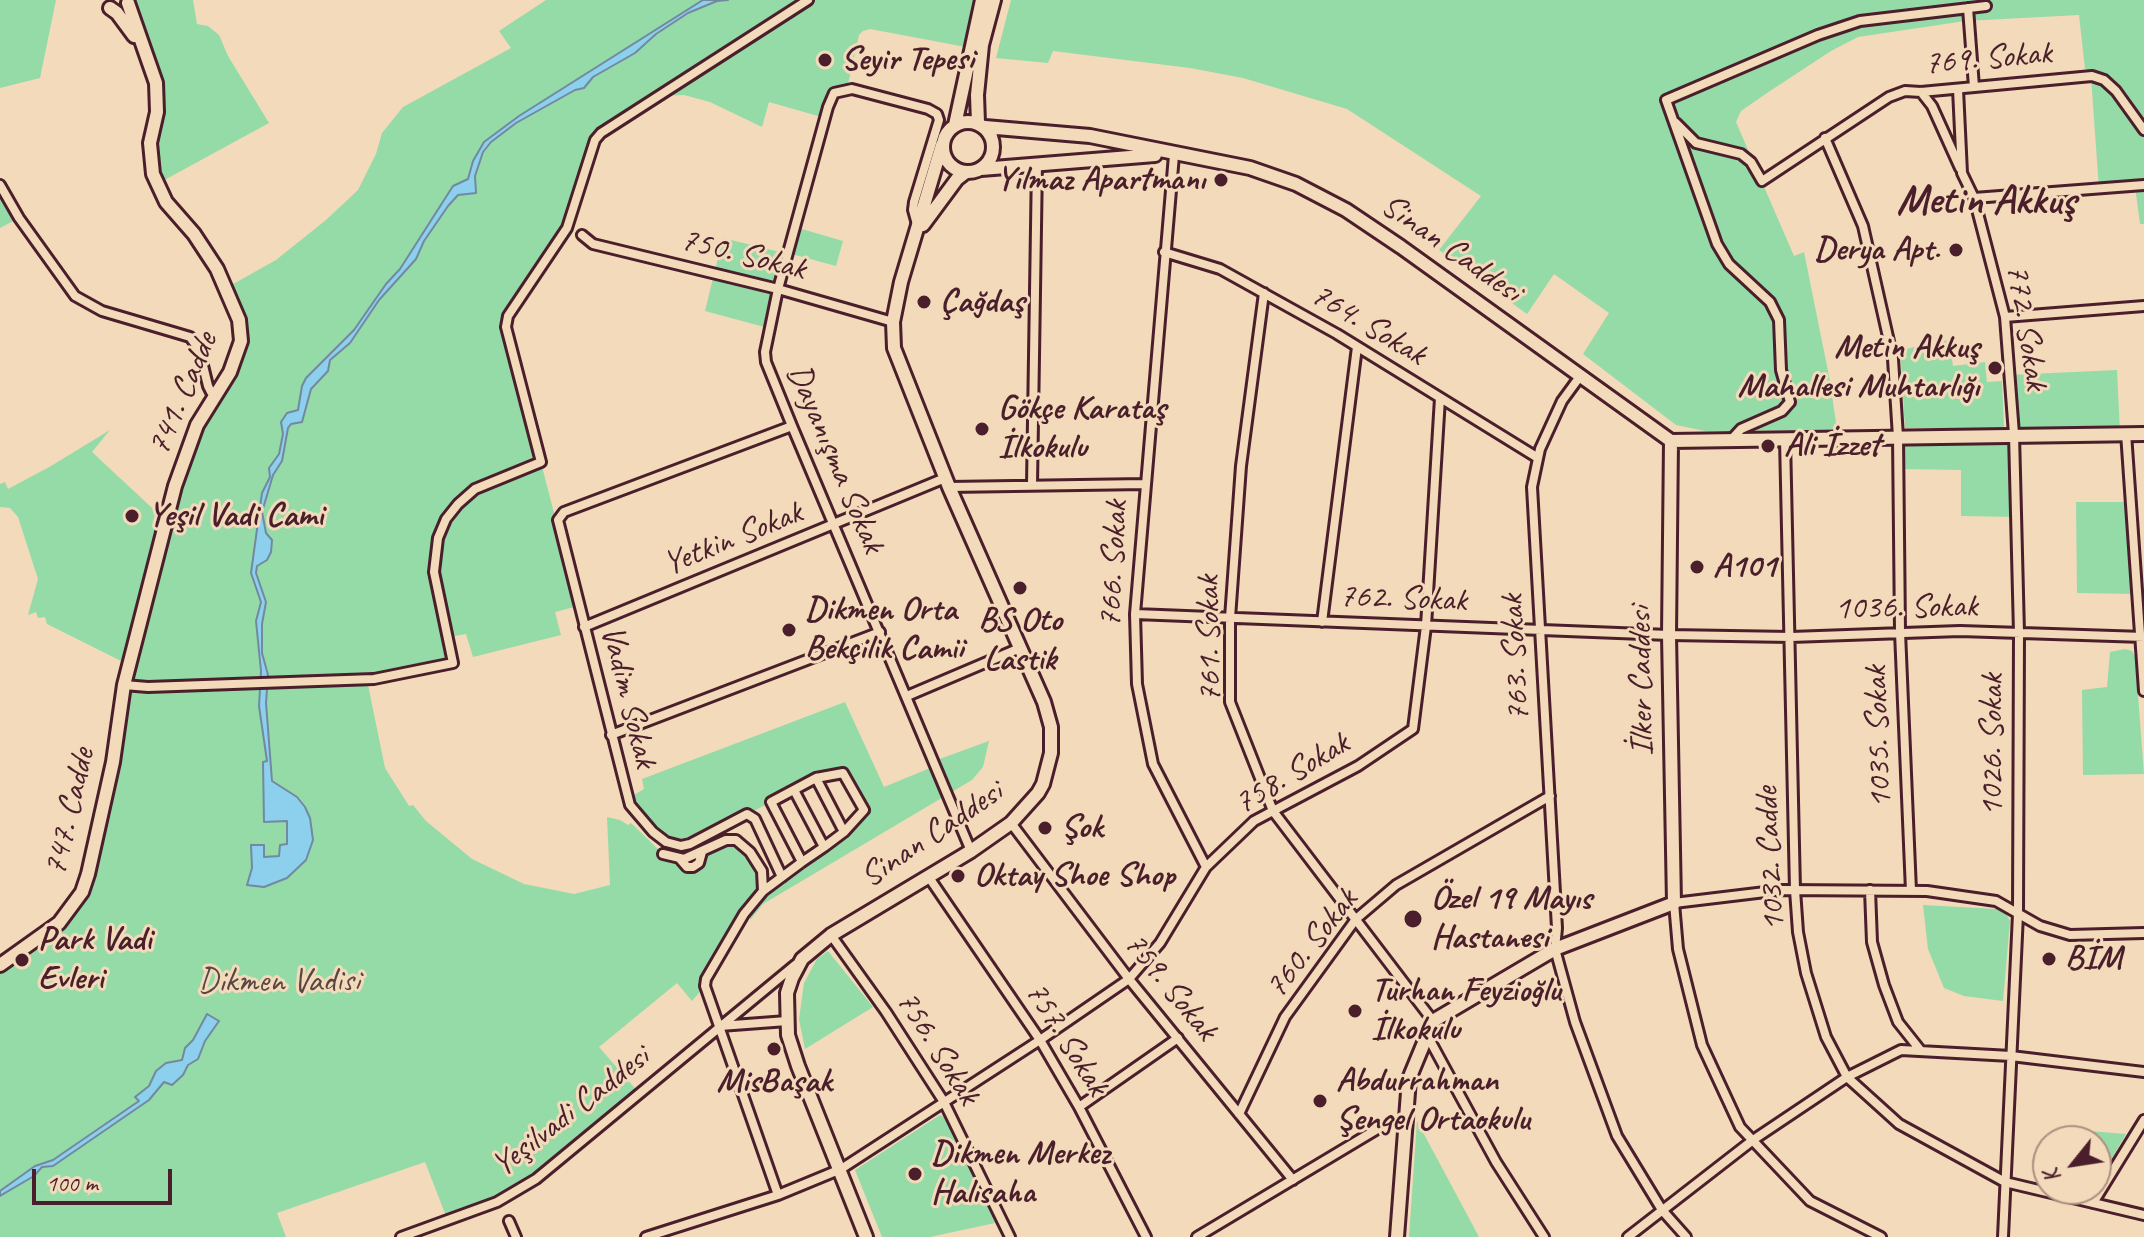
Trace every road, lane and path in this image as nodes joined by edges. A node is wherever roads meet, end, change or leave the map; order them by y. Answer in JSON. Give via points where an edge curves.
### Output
{"nodes":[{"id":1,"x":808,"y":0,"type":"edge"},
{"id":2,"x":982,"y":0,"type":"edge"},
{"id":3,"x":994,"y":0,"type":"edge"},
{"id":4,"x":129,"y":1,"type":"edge"},
{"id":5,"x":106,"y":4,"type":"edge"},
{"id":6,"x":1986,"y":6,"type":"dead end"},
{"id":7,"x":1968,"y":8,"type":"junction"},
{"id":8,"x":977,"y":43,"type":"junction"},
{"id":9,"x":145,"y":52,"type":"junction"},
{"id":10,"x":1974,"y":87,"type":"junction"},
{"id":11,"x":1958,"y":89,"type":"junction"},
{"id":12,"x":1921,"y":92,"type":"junction"},
{"id":13,"x":1671,"y":115,"type":"junction"},
{"id":14,"x":955,"y":125,"type":"junction"},
{"id":15,"x":981,"y":125,"type":"junction"},
{"id":16,"x":2144,"y":130,"type":"edge"},
{"id":17,"x":1825,"y":138,"type":"junction"},
{"id":18,"x":942,"y":145,"type":"junction"},
{"id":19,"x":1174,"y":155,"type":"junction"},
{"id":20,"x":1037,"y":162,"type":"junction"},
{"id":21,"x":981,"y":169,"type":"junction"},
{"id":22,"x":966,"y":172,"type":"junction"},
{"id":23,"x":1962,"y":173,"type":"junction"},
{"id":24,"x":0,"y":185,"type":"edge"},
{"id":25,"x":2144,"y":185,"type":"edge"},
{"id":26,"x":1974,"y":198,"type":"junction"},
{"id":27,"x":918,"y":230,"type":"junction"},
{"id":28,"x":582,"y":235,"type":"dead end"},
{"id":29,"x":1164,"y":252,"type":"junction"},
{"id":30,"x":778,"y":289,"type":"junction"},
{"id":31,"x":1264,"y":293,"type":"junction"},
{"id":32,"x":2144,"y":306,"type":"edge"},
{"id":33,"x":2005,"y":317,"type":"junction"},
{"id":34,"x":893,"y":322,"type":"junction"},
{"id":35,"x":1357,"y":347,"type":"junction"},
{"id":36,"x":1581,"y":375,"type":"junction"},
{"id":37,"x":216,"y":393,"type":"junction"},
{"id":38,"x":1440,"y":398,"type":"junction"},
{"id":39,"x":792,"y":426,"type":"junction"},
{"id":40,"x":2126,"y":433,"type":"junction"},
{"id":41,"x":2014,"y":434,"type":"junction"},
{"id":42,"x":2144,"y":434,"type":"edge"},
{"id":43,"x":1898,"y":437,"type":"junction"},
{"id":44,"x":1785,"y":439,"type":"junction"},
{"id":45,"x":1671,"y":441,"type":"junction"},
{"id":46,"x":1730,"y":441,"type":"junction"},
{"id":47,"x":1538,"y":458,"type":"junction"},
{"id":48,"x":947,"y":483,"type":"junction"},
{"id":49,"x":1145,"y":484,"type":"junction"},
{"id":50,"x":1032,"y":485,"type":"junction"},
{"id":51,"x":835,"y":525,"type":"junction"},
{"id":52,"x":1135,"y":614,"type":"junction"},
{"id":53,"x":1230,"y":618,"type":"junction"},
{"id":54,"x":1322,"y":622,"type":"junction"},
{"id":55,"x":1426,"y":626,"type":"junction"},
{"id":56,"x":584,"y":627,"type":"junction"},
{"id":57,"x":1540,"y":630,"type":"junction"},
{"id":58,"x":880,"y":632,"type":"junction"},
{"id":59,"x":1900,"y":632,"type":"junction"},
{"id":60,"x":2019,"y":633,"type":"junction"},
{"id":61,"x":1669,"y":635,"type":"junction"},
{"id":62,"x":1791,"y":637,"type":"junction"},
{"id":63,"x":2142,"y":637,"type":"edge"},
{"id":64,"x":1020,"y":648,"type":"junction"},
{"id":65,"x":124,"y":685,"type":"junction"},
{"id":66,"x":2144,"y":691,"type":"edge"},
{"id":67,"x":907,"y":696,"type":"junction"},
{"id":68,"x":611,"y":735,"type":"junction"},
{"id":69,"x":816,"y":778,"type":"junction"},
{"id":70,"x":794,"y":790,"type":"junction"},
{"id":71,"x":1550,"y":796,"type":"junction"},
{"id":72,"x":1273,"y":811,"type":"junction"},
{"id":73,"x":1011,"y":823,"type":"junction"},
{"id":74,"x":844,"y":832,"type":"junction"},
{"id":75,"x":824,"y":847,"type":"junction"},
{"id":76,"x":971,"y":851,"type":"junction"},
{"id":77,"x":663,"y":854,"type":"dead end"},
{"id":78,"x":802,"y":862,"type":"junction"},
{"id":79,"x":1206,"y":867,"type":"junction"},
{"id":80,"x":928,"y":876,"type":"junction"},
{"id":81,"x":782,"y":877,"type":"junction"},
{"id":82,"x":1795,"y":890,"type":"junction"},
{"id":83,"x":1870,"y":890,"type":"junction"},
{"id":84,"x":763,"y":891,"type":"junction"},
{"id":85,"x":1911,"y":891,"type":"junction"},
{"id":86,"x":1674,"y":903,"type":"junction"},
{"id":87,"x":2018,"y":914,"type":"junction"},
{"id":88,"x":1356,"y":919,"type":"junction"},
{"id":89,"x":2144,"y":933,"type":"edge"},
{"id":90,"x":831,"y":935,"type":"junction"},
{"id":91,"x":1555,"y":949,"type":"junction"},
{"id":92,"x":802,"y":959,"type":"junction"},
{"id":93,"x":0,"y":965,"type":"edge"},
{"id":94,"x":1129,"y":979,"type":"junction"},
{"id":95,"x":787,"y":1021,"type":"junction"},
{"id":96,"x":1433,"y":1021,"type":"junction"},
{"id":97,"x":719,"y":1027,"type":"junction"},
{"id":98,"x":1427,"y":1035,"type":"junction"},
{"id":99,"x":1178,"y":1038,"type":"junction"},
{"id":100,"x":1040,"y":1040,"type":"junction"},
{"id":101,"x":1921,"y":1051,"type":"junction"},
{"id":102,"x":2011,"y":1056,"type":"junction"},
{"id":103,"x":2144,"y":1072,"type":"edge"},
{"id":104,"x":1847,"y":1077,"type":"junction"},
{"id":105,"x":944,"y":1102,"type":"junction"},
{"id":106,"x":1079,"y":1107,"type":"junction"},
{"id":107,"x":1239,"y":1114,"type":"junction"},
{"id":108,"x":2144,"y":1120,"type":"edge"},
{"id":109,"x":1389,"y":1122,"type":"dead end"},
{"id":110,"x":1753,"y":1140,"type":"junction"},
{"id":111,"x":841,"y":1169,"type":"junction"},
{"id":112,"x":2112,"y":1172,"type":"edge"},
{"id":113,"x":1293,"y":1180,"type":"junction"},
{"id":114,"x":2005,"y":1182,"type":"junction"},
{"id":115,"x":2032,"y":1188,"type":"edge"},
{"id":116,"x":778,"y":1195,"type":"junction"},
{"id":117,"x":2102,"y":1205,"type":"edge"},
{"id":118,"x":1661,"y":1210,"type":"junction"},
{"id":119,"x":2144,"y":1215,"type":"edge"},
{"id":120,"x":509,"y":1221,"type":"dead end"},
{"id":121,"x":401,"y":1237,"type":"edge"},
{"id":122,"x":516,"y":1237,"type":"edge"},
{"id":123,"x":646,"y":1237,"type":"edge"},
{"id":124,"x":866,"y":1237,"type":"edge"},
{"id":125,"x":1010,"y":1237,"type":"edge"},
{"id":126,"x":1146,"y":1237,"type":"edge"},
{"id":127,"x":1197,"y":1237,"type":"edge"},
{"id":128,"x":1397,"y":1237,"type":"edge"},
{"id":129,"x":1544,"y":1237,"type":"edge"},
{"id":130,"x":1628,"y":1237,"type":"edge"},
{"id":131,"x":1686,"y":1237,"type":"edge"},
{"id":132,"x":1881,"y":1237,"type":"edge"},
{"id":133,"x":2003,"y":1237,"type":"edge"}],
"edges":[{"from":1,"to":65,"type":"street","via":[[595,140],[567,228],[508,316],[506,327],[541,462],[475,489],[458,504],[438,538],[434,572],[453,663],[374,679]]},
{"from":2,"to":8,"type":"main road"},
{"from":3,"to":8,"type":"main road"},
{"from":4,"to":5,"type":"main road","via":[[120,8]]},
{"from":4,"to":9,"type":"main road","name":"741. Cadde"},
{"from":5,"to":9,"type":"main road","name":"741. Cadde"},
{"from":6,"to":7,"type":"street"},
{"from":7,"to":10,"type":"street"},
{"from":7,"to":13,"type":"street","via":[[1860,21],[1818,35],[1666,100]]},
{"from":8,"to":14,"type":"main road"},
{"from":8,"to":15,"type":"main road"},
{"from":9,"to":37,"type":"main road","name":"741. Cadde","via":[[158,96],[150,143],[153,174],[166,202],[206,250],[239,320],[237,357]]},
{"from":10,"to":11,"type":"street","name":"769. Sokak"},
{"from":10,"to":16,"type":"street","name":"769. Sokak","via":[[2092,76],[2116,91]]},
{"from":11,"to":12,"type":"street","name":"769. Sokak"},
{"from":11,"to":23,"type":"street","name":"772. Sokak"},
{"from":12,"to":17,"type":"street","name":"769. Sokak","via":[[1889,97]]},
{"from":12,"to":23,"type":"street"},
{"from":13,"to":17,"type":"street","name":"769. Sokak","via":[[1696,143],[1741,154],[1762,181]]},
{"from":13,"to":46,"type":"street","via":[[1717,244],[1729,264],[1770,302],[1779,320],[1781,370],[1790,402],[1782,411],[1741,429]]},
{"from":14,"to":15,"type":"main road"},
{"from":14,"to":18,"type":"main road"},
{"from":15,"to":19,"type":"main road","name":"Sinan Caddesi","via":[[1090,136]]},
{"from":15,"to":21,"type":"main road","via":[[990,133],[994,149]]},
{"from":17,"to":43,"type":"street","name":"1035. Sokak","via":[[1863,226],[1893,359]]},
{"from":18,"to":22,"type":"main road","via":[[951,166]]},
{"from":18,"to":27,"type":"main road","name":"Sinan Caddesi"},
{"from":19,"to":20,"type":"main road","name":"Sinan Caddesi"},
{"from":19,"to":29,"type":"street","name":"766. Sokak"},
{"from":19,"to":36,"type":"main road","name":"Sinan Caddesi","via":[[1250,168],[1346,210]]},
{"from":20,"to":21,"type":"main road","name":"Sinan Caddesi"},
{"from":20,"to":50,"type":"street"},
{"from":21,"to":22,"type":"main road"},
{"from":22,"to":27,"type":"main road","name":"Sinan Caddesi"},
{"from":23,"to":26,"type":"street","name":"772. Sokak"},
{"from":24,"to":37,"type":"street","via":[[75,296],[102,311],[190,337],[199,349],[208,386]]},
{"from":25,"to":26,"type":"street"},
{"from":26,"to":33,"type":"street","name":"772. Sokak"},
{"from":27,"to":30,"type":"street","name":"Dayanışma Sokak","via":[[914,202],[937,114],[852,89],[834,93]]},
{"from":27,"to":34,"type":"main road","name":"Sinan Caddesi"},
{"from":28,"to":30,"type":"street","name":"750. Sokak","via":[[593,244]]},
{"from":29,"to":31,"type":"street","name":"764. Sokak","via":[[1220,269]]},
{"from":29,"to":49,"type":"street","name":"766. Sokak"},
{"from":30,"to":34,"type":"street","name":"750. Sokak"},
{"from":30,"to":39,"type":"street","name":"Dayanışma Sokak","via":[[765,352]]},
{"from":31,"to":35,"type":"street","name":"764. Sokak"},
{"from":31,"to":53,"type":"street","name":"761. Sokak","via":[[1241,466]]},
{"from":32,"to":33,"type":"street"},
{"from":33,"to":41,"type":"street","name":"772. Sokak"},
{"from":34,"to":48,"type":"main road","name":"Sinan Caddesi","via":[[899,366]]},
{"from":35,"to":38,"type":"street","name":"764. Sokak"},
{"from":35,"to":54,"type":"street"},
{"from":36,"to":45,"type":"main road","name":"Sinan Caddesi"},
{"from":36,"to":47,"type":"street","name":"763. Sokak","via":[[1562,401]]},
{"from":37,"to":65,"type":"main road","name":"741. Cadde","via":[[197,425],[175,486]]},
{"from":38,"to":47,"type":"street","name":"764. Sokak"},
{"from":38,"to":55,"type":"street","name":"758. Sokak"},
{"from":39,"to":51,"type":"street","name":"Dayanışma Sokak"},
{"from":39,"to":56,"type":"street","name":"Vadim Sokak","via":[[564,512],[559,526]]},
{"from":40,"to":41,"type":"main road"},
{"from":40,"to":42,"type":"main road"},
{"from":40,"to":63,"type":"street"},
{"from":41,"to":43,"type":"main road"},
{"from":41,"to":60,"type":"street","name":"1026. Sokak"},
{"from":43,"to":44,"type":"main road"},
{"from":43,"to":59,"type":"street","name":"1035. Sokak"},
{"from":44,"to":46,"type":"main road"},
{"from":44,"to":62,"type":"street","name":"1032. Cadde"},
{"from":45,"to":46,"type":"main road"},
{"from":45,"to":61,"type":"main road","name":"İlker Caddesi"},
{"from":47,"to":57,"type":"street","name":"763. Sokak","via":[[1532,487]]},
{"from":48,"to":50,"type":"street"},
{"from":48,"to":51,"type":"street","name":"Yetkin Sokak"},
{"from":48,"to":64,"type":"main road","name":"Sinan Caddesi"},
{"from":49,"to":50,"type":"street"},
{"from":49,"to":52,"type":"street","name":"766. Sokak"},
{"from":51,"to":56,"type":"street","name":"Yetkin Sokak"},
{"from":51,"to":58,"type":"street","name":"Dayanışma Sokak"},
{"from":52,"to":53,"type":"street","name":"762. Sokak"},
{"from":52,"to":79,"type":"street","name":"766. Sokak","via":[[1137,684],[1153,764]]},
{"from":53,"to":54,"type":"street","name":"762. Sokak"},
{"from":53,"to":72,"type":"street","name":"761. Sokak","via":[[1230,702]]},
{"from":54,"to":55,"type":"street","name":"762. Sokak"},
{"from":55,"to":57,"type":"street","name":"762. Sokak"},
{"from":55,"to":72,"type":"street","name":"758. Sokak","via":[[1413,729],[1358,766]]},
{"from":56,"to":68,"type":"street","name":"Vadim Sokak"},
{"from":57,"to":61,"type":"street","name":"762. Sokak"},
{"from":57,"to":71,"type":"street","name":"763. Sokak"},
{"from":58,"to":67,"type":"street","name":"Dayanışma Sokak"},
{"from":58,"to":68,"type":"street"},
{"from":59,"to":60,"type":"street","name":"1036. Sokak"},
{"from":59,"to":62,"type":"street","name":"1036. Sokak"},
{"from":59,"to":85,"type":"street","name":"1035. Sokak"},
{"from":60,"to":63,"type":"street","name":"1036. Sokak"},
{"from":60,"to":87,"type":"street","name":"1026. Sokak"},
{"from":61,"to":62,"type":"street","name":"1036. Sokak"},
{"from":61,"to":86,"type":"main road","name":"İlker Caddesi"},
{"from":62,"to":82,"type":"street","name":"1032. Cadde"},
{"from":63,"to":66,"type":"street"},
{"from":64,"to":67,"type":"street"},
{"from":64,"to":73,"type":"main road","name":"Sinan Caddesi","via":[[1044,702],[1052,740],[1043,784]]},
{"from":65,"to":93,"type":"main road","name":"747. Cadde","via":[[113,762],[82,892],[59,923]]},
{"from":67,"to":76,"type":"street","name":"Dayanışma Sokak"},
{"from":68,"to":81,"type":"street","name":"Vadim Sokak","via":[[630,805],[653,832],[681,846],[747,814],[755,819]]},
{"from":69,"to":70,"type":"street"},
{"from":69,"to":74,"type":"street"},
{"from":69,"to":74,"type":"street","via":[[843,773],[864,810]]},
{"from":70,"to":75,"type":"street"},
{"from":70,"to":78,"type":"street","via":[[771,802]]},
{"from":71,"to":88,"type":"street","name":"760. Sokak","via":[[1396,885]]},
{"from":71,"to":91,"type":"street","name":"763. Sokak"},
{"from":72,"to":79,"type":"street","name":"758. Sokak","via":[[1254,821]]},
{"from":72,"to":88,"type":"street","name":"761. Sokak"},
{"from":73,"to":76,"type":"main road","name":"Sinan Caddesi"},
{"from":73,"to":94,"type":"street","name":"759. Sokak"},
{"from":74,"to":75,"type":"street"},
{"from":75,"to":78,"type":"street"},
{"from":76,"to":80,"type":"main road","name":"Sinan Caddesi"},
{"from":77,"to":84,"type":"street","via":[[693,867],[702,852],[736,840],[762,871]]},
{"from":78,"to":81,"type":"street"},
{"from":79,"to":94,"type":"street","name":"758. Sokak","via":[[1160,943]]},
{"from":80,"to":90,"type":"main road","name":"Sinan Caddesi"},
{"from":80,"to":100,"type":"street","name":"757. Sokak"},
{"from":81,"to":84,"type":"street"},
{"from":82,"to":83,"type":"street"},
{"from":82,"to":86,"type":"street"},
{"from":82,"to":104,"type":"street","name":"1032. Cadde","via":[[1798,932],[1815,1006]]},
{"from":83,"to":85,"type":"street"},
{"from":83,"to":101,"type":"street","via":[[1872,942],[1884,985],[1898,1022]]},
{"from":84,"to":97,"type":"street","via":[[706,979]]},
{"from":85,"to":87,"type":"street","via":[[1996,901]]},
{"from":86,"to":91,"type":"main road"},
{"from":86,"to":110,"type":"street","via":[[1678,949],[1702,1045],[1740,1127]]},
{"from":87,"to":89,"type":"street","via":[[2070,935]]},
{"from":87,"to":102,"type":"street","name":"1026. Sokak"},
{"from":88,"to":96,"type":"street","name":"761. Sokak"},
{"from":88,"to":107,"type":"street","name":"760. Sokak","via":[[1285,1017]]},
{"from":90,"to":92,"type":"main road","name":"Sinan Caddesi"},
{"from":90,"to":105,"type":"street","name":"756. Sokak"},
{"from":91,"to":96,"type":"main road"},
{"from":91,"to":118,"type":"street","name":"763. Sokak","via":[[1617,1136]]},
{"from":92,"to":95,"type":"main road","name":"Sinan Caddesi","via":[[787,993]]},
{"from":92,"to":97,"type":"street","name":"Yeşilvadi Caddesi"},
{"from":94,"to":99,"type":"street","name":"759. Sokak"},
{"from":94,"to":100,"type":"street","name":"758. Sokak"},
{"from":95,"to":97,"type":"street"},
{"from":95,"to":111,"type":"main road","name":"Sinan Caddesi","via":[[798,1066]]},
{"from":96,"to":98,"type":"main road"},
{"from":97,"to":116,"type":"street"},
{"from":97,"to":121,"type":"street","name":"Yeşilvadi Caddesi","via":[[515,1193]]},
{"from":98,"to":128,"type":"main road","via":[[1409,1079]]},
{"from":98,"to":129,"type":"street"},
{"from":99,"to":106,"type":"street"},
{"from":99,"to":107,"type":"street","name":"759. Sokak"},
{"from":100,"to":105,"type":"street","name":"758. Sokak"},
{"from":100,"to":106,"type":"street","name":"757. Sokak"},
{"from":101,"to":102,"type":"street"},
{"from":101,"to":104,"type":"street","via":[[1901,1050]]},
{"from":102,"to":103,"type":"street"},
{"from":102,"to":114,"type":"street","name":"1026. Sokak"},
{"from":104,"to":110,"type":"street"},
{"from":104,"to":114,"type":"street","name":"1032. Cadde","via":[[1899,1124]]},
{"from":105,"to":111,"type":"street","name":"758. Sokak"},
{"from":105,"to":125,"type":"street","name":"756. Sokak"},
{"from":106,"to":126,"type":"street","name":"757. Sokak"},
{"from":107,"to":113,"type":"street","name":"759. Sokak"},
{"from":108,"to":112,"type":"street"},
{"from":109,"to":113,"type":"street"},
{"from":110,"to":118,"type":"street"},
{"from":110,"to":132,"type":"street","via":[[1810,1201]]},
{"from":111,"to":116,"type":"street","name":"758. Sokak"},
{"from":111,"to":124,"type":"main road","name":"Sinan Caddesi"},
{"from":113,"to":127,"type":"street"},
{"from":114,"to":115,"type":"street","name":"1032. Cadde"},
{"from":114,"to":133,"type":"street","name":"1026. Sokak"},
{"from":116,"to":123,"type":"street","name":"758. Sokak"},
{"from":117,"to":119,"type":"street","name":"1032. Cadde"},
{"from":118,"to":130,"type":"street"},
{"from":118,"to":131,"type":"street","name":"763. Sokak"},
{"from":120,"to":122,"type":"street"}]}
